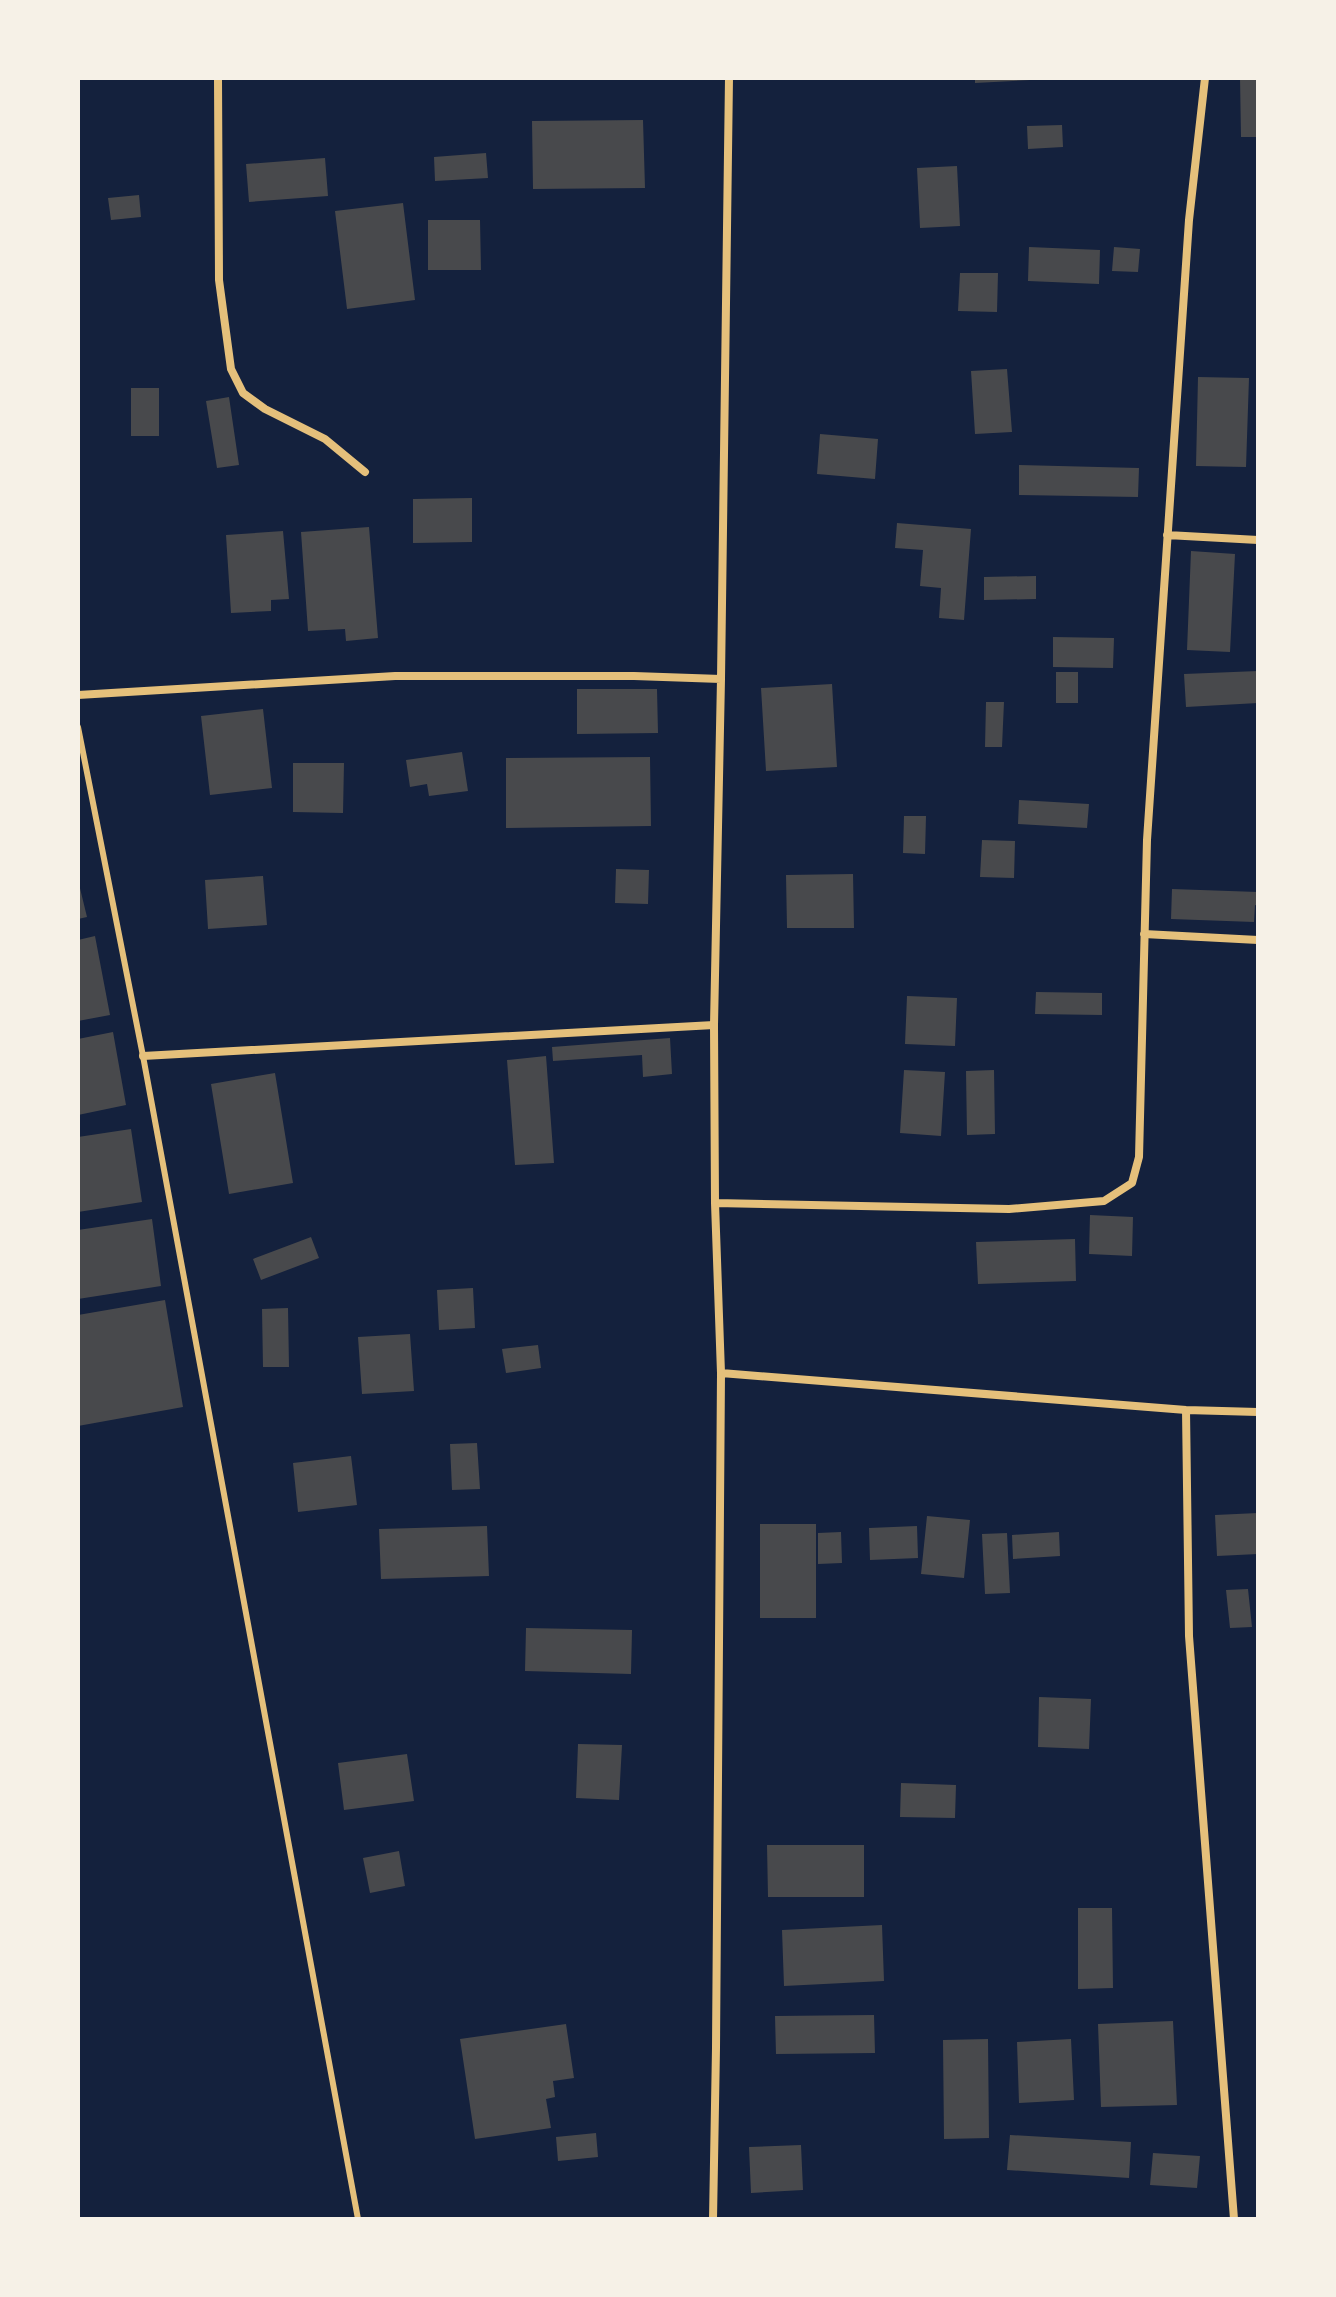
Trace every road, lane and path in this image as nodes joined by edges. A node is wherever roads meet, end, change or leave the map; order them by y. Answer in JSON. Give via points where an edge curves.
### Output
{"nodes":[{"id":1,"x":218,"y":78,"type":"edge"},
{"id":2,"x":729,"y":78,"type":"edge"},
{"id":3,"x":1205,"y":78,"type":"edge"},
{"id":4,"x":365,"y":472,"type":"dead end"},
{"id":5,"x":1167,"y":535,"type":"junction"},
{"id":6,"x":1258,"y":540,"type":"edge"},
{"id":7,"x":721,"y":679,"type":"junction"},
{"id":8,"x":78,"y":695,"type":"edge"},
{"id":9,"x":78,"y":727,"type":"edge"},
{"id":10,"x":1144,"y":934,"type":"junction"},
{"id":11,"x":1258,"y":940,"type":"edge"},
{"id":12,"x":714,"y":1025,"type":"junction"},
{"id":13,"x":143,"y":1056,"type":"junction"},
{"id":14,"x":715,"y":1203,"type":"junction"},
{"id":15,"x":721,"y":1373,"type":"junction"},
{"id":16,"x":1186,"y":1410,"type":"junction"},
{"id":17,"x":1258,"y":1412,"type":"edge"},
{"id":18,"x":358,"y":2219,"type":"edge"},
{"id":19,"x":713,"y":2219,"type":"edge"},
{"id":20,"x":1234,"y":2219,"type":"edge"}],
"edges":[{"from":1,"to":4,"type":"street","via":[[219,280],[231,369],[243,393],[325,439]]},
{"from":2,"to":7,"type":"street"},
{"from":3,"to":5,"type":"street","via":[[1189,220]]},
{"from":5,"to":6,"type":"street"},
{"from":5,"to":10,"type":"street"},
{"from":7,"to":8,"type":"street","via":[[395,676]]},
{"from":7,"to":12,"type":"street"},
{"from":9,"to":13,"type":"lane"},
{"from":10,"to":11,"type":"street"},
{"from":10,"to":14,"type":"street","via":[[1139,1157],[1132,1183],[1104,1201],[1009,1209]]},
{"from":12,"to":13,"type":"street"},
{"from":12,"to":14,"type":"street"},
{"from":13,"to":18,"type":"lane"},
{"from":14,"to":15,"type":"street"},
{"from":15,"to":16,"type":"street"},
{"from":15,"to":19,"type":"street"},
{"from":16,"to":17,"type":"street"},
{"from":16,"to":20,"type":"street","via":[[1189,1636]]}]}
